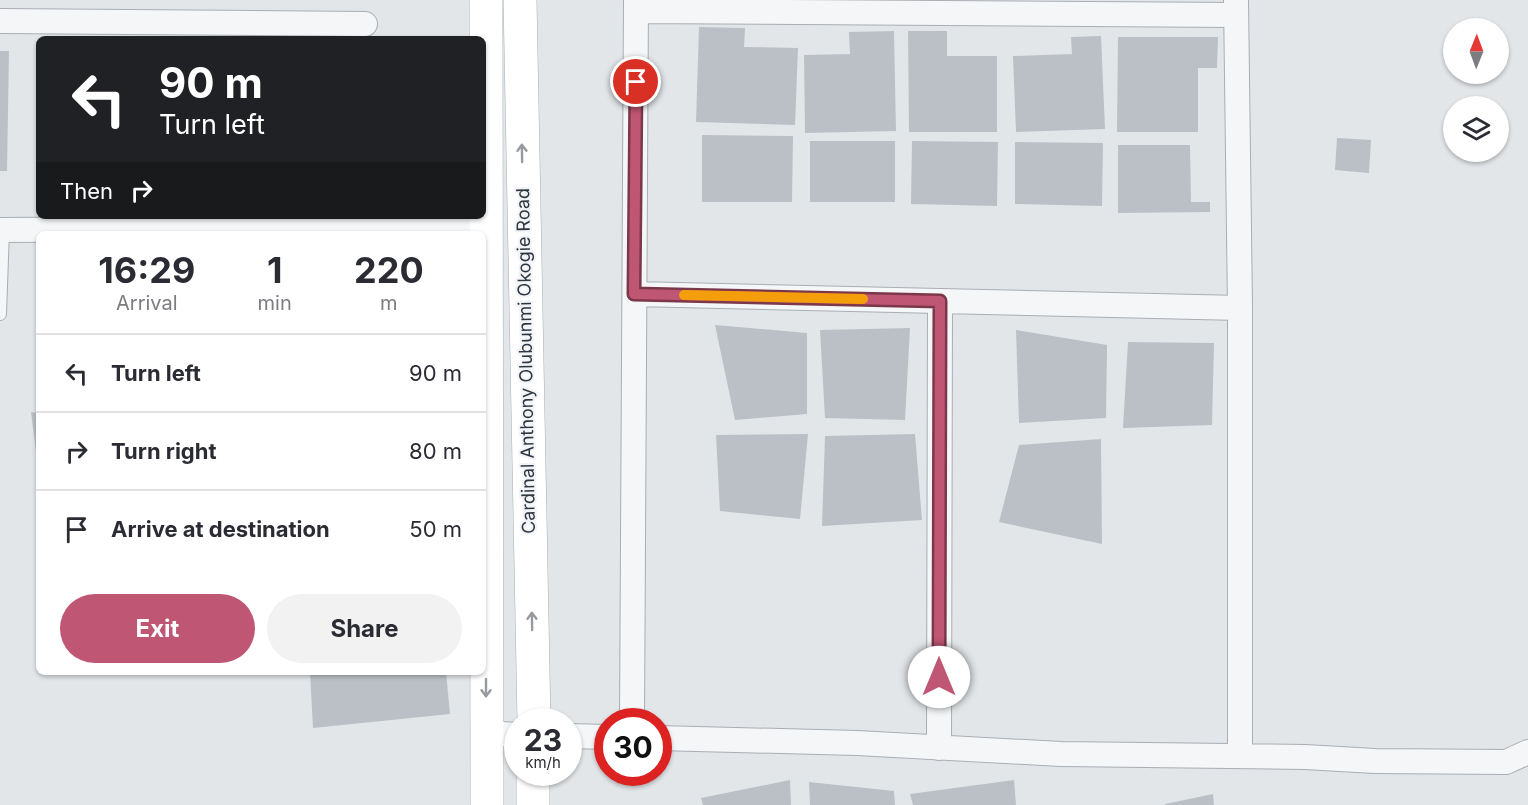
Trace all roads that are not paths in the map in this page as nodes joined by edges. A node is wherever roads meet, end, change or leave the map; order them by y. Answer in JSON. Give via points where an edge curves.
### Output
{"nodes":[{"id":1,"x":486,"y":0,"type":"edge"},
{"id":2,"x":520,"y":0,"type":"edge"},
{"id":3,"x":636,"y":6,"type":"edge"},
{"id":4,"x":1236,"y":7,"type":"edge"},
{"id":5,"x":200,"y":11,"type":"edge"},
{"id":6,"x":0,"y":21,"type":"edge"},
{"id":7,"x":365,"y":24,"type":"dead end"},
{"id":8,"x":486,"y":226,"type":"junction"},
{"id":9,"x":1,"y":230,"type":"edge"},
{"id":10,"x":634,"y":294,"type":"junction"},
{"id":11,"x":940,"y":301,"type":"junction"},
{"id":12,"x":1240,"y":308,"type":"junction"},
{"id":13,"x":0,"y":314,"type":"edge"},
{"id":14,"x":534,"y":708,"type":"edge"},
{"id":15,"x":632,"y":708,"type":"edge"},
{"id":16,"x":502,"y":734,"type":"edge"},
{"id":17,"x":672,"y":738,"type":"edge"},
{"id":18,"x":939,"y":748,"type":"junction"},
{"id":19,"x":1528,"y":752,"type":"edge"},
{"id":20,"x":1240,"y":756,"type":"junction"},
{"id":21,"x":533,"y":786,"type":"edge"},
{"id":22,"x":487,"y":805,"type":"edge"},
{"id":23,"x":533,"y":805,"type":"edge"}],
"edges":[{"from":1,"to":8,"type":"street","name":"Cardinal Anthony Olubunmi Okogie Road"},
{"from":14,"to":2,"type":"street","name":"Cardinal Anthony Olubunmi Okogie Road","one_way":true},
{"from":3,"to":4,"type":"street"},
{"from":3,"to":10,"type":"street"},
{"from":4,"to":12,"type":"street"},
{"from":5,"to":6,"type":"street"},
{"from":5,"to":7,"type":"street"},
{"from":8,"to":9,"type":"street"},
{"from":8,"to":16,"type":"street","name":"Cardinal Anthony Olubunmi Okogie Road","one_way":true},
{"from":9,"to":13,"type":"lane"},
{"from":10,"to":11,"type":"street"},
{"from":10,"to":15,"type":"street"},
{"from":11,"to":12,"type":"street"},
{"from":11,"to":18,"type":"street"},
{"from":12,"to":20,"type":"street"},
{"from":16,"to":22,"type":"street","name":"Cardinal Anthony Olubunmi Okogie Road"},
{"from":17,"to":18,"type":"street"},
{"from":18,"to":20,"type":"street"},
{"from":19,"to":20,"type":"street","via":[[1506,762]]},
{"from":21,"to":23,"type":"street"}]}
